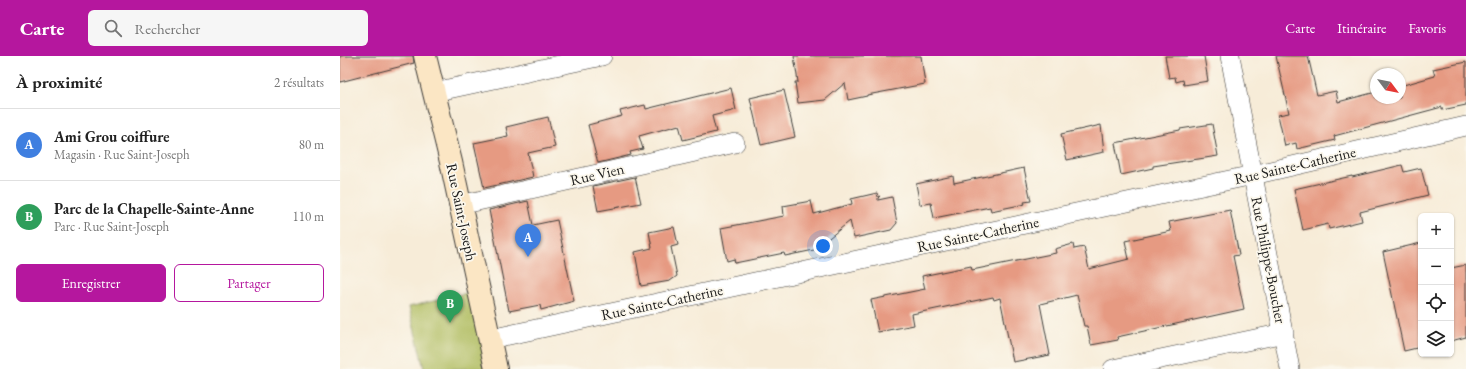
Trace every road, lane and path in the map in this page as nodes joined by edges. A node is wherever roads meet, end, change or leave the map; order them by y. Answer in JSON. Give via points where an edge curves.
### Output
{"nodes":[{"id":1,"x":425,"y":56,"type":"edge"},
{"id":2,"x":602,"y":56,"type":"edge"},
{"id":3,"x":1230,"y":56,"type":"edge"},
{"id":4,"x":434,"y":92,"type":"junction"},
{"id":5,"x":1466,"y":126,"type":"edge"},
{"id":6,"x":735,"y":143,"type":"dead end"},
{"id":7,"x":1253,"y":175,"type":"junction"},
{"id":8,"x":460,"y":205,"type":"junction"},
{"id":9,"x":1284,"y":333,"type":"junction"},
{"id":10,"x":490,"y":339,"type":"junction"},
{"id":11,"x":496,"y":369,"type":"edge"},
{"id":12,"x":1113,"y":369,"type":"edge"},
{"id":13,"x":1290,"y":369,"type":"edge"}],
"edges":[{"from":1,"to":4,"type":"street","name":"Rue Saint-Joseph"},
{"from":2,"to":4,"type":"street"},
{"from":3,"to":7,"type":"street","name":"Rue Philippe-Boucher"},
{"from":4,"to":8,"type":"street","name":"Rue Saint-Joseph"},
{"from":5,"to":7,"type":"street","name":"Rue Sainte-Catherine"},
{"from":6,"to":8,"type":"street","name":"Rue Vien"},
{"from":7,"to":9,"type":"street","name":"Rue Philippe-Boucher"},
{"from":7,"to":10,"type":"street","name":"Rue Sainte-Catherine"},
{"from":8,"to":10,"type":"street","name":"Rue Saint-Joseph"},
{"from":9,"to":12,"type":"street"},
{"from":9,"to":13,"type":"street","name":"Rue Philippe-Boucher"},
{"from":10,"to":11,"type":"street","name":"Rue Saint-Joseph"}]}
